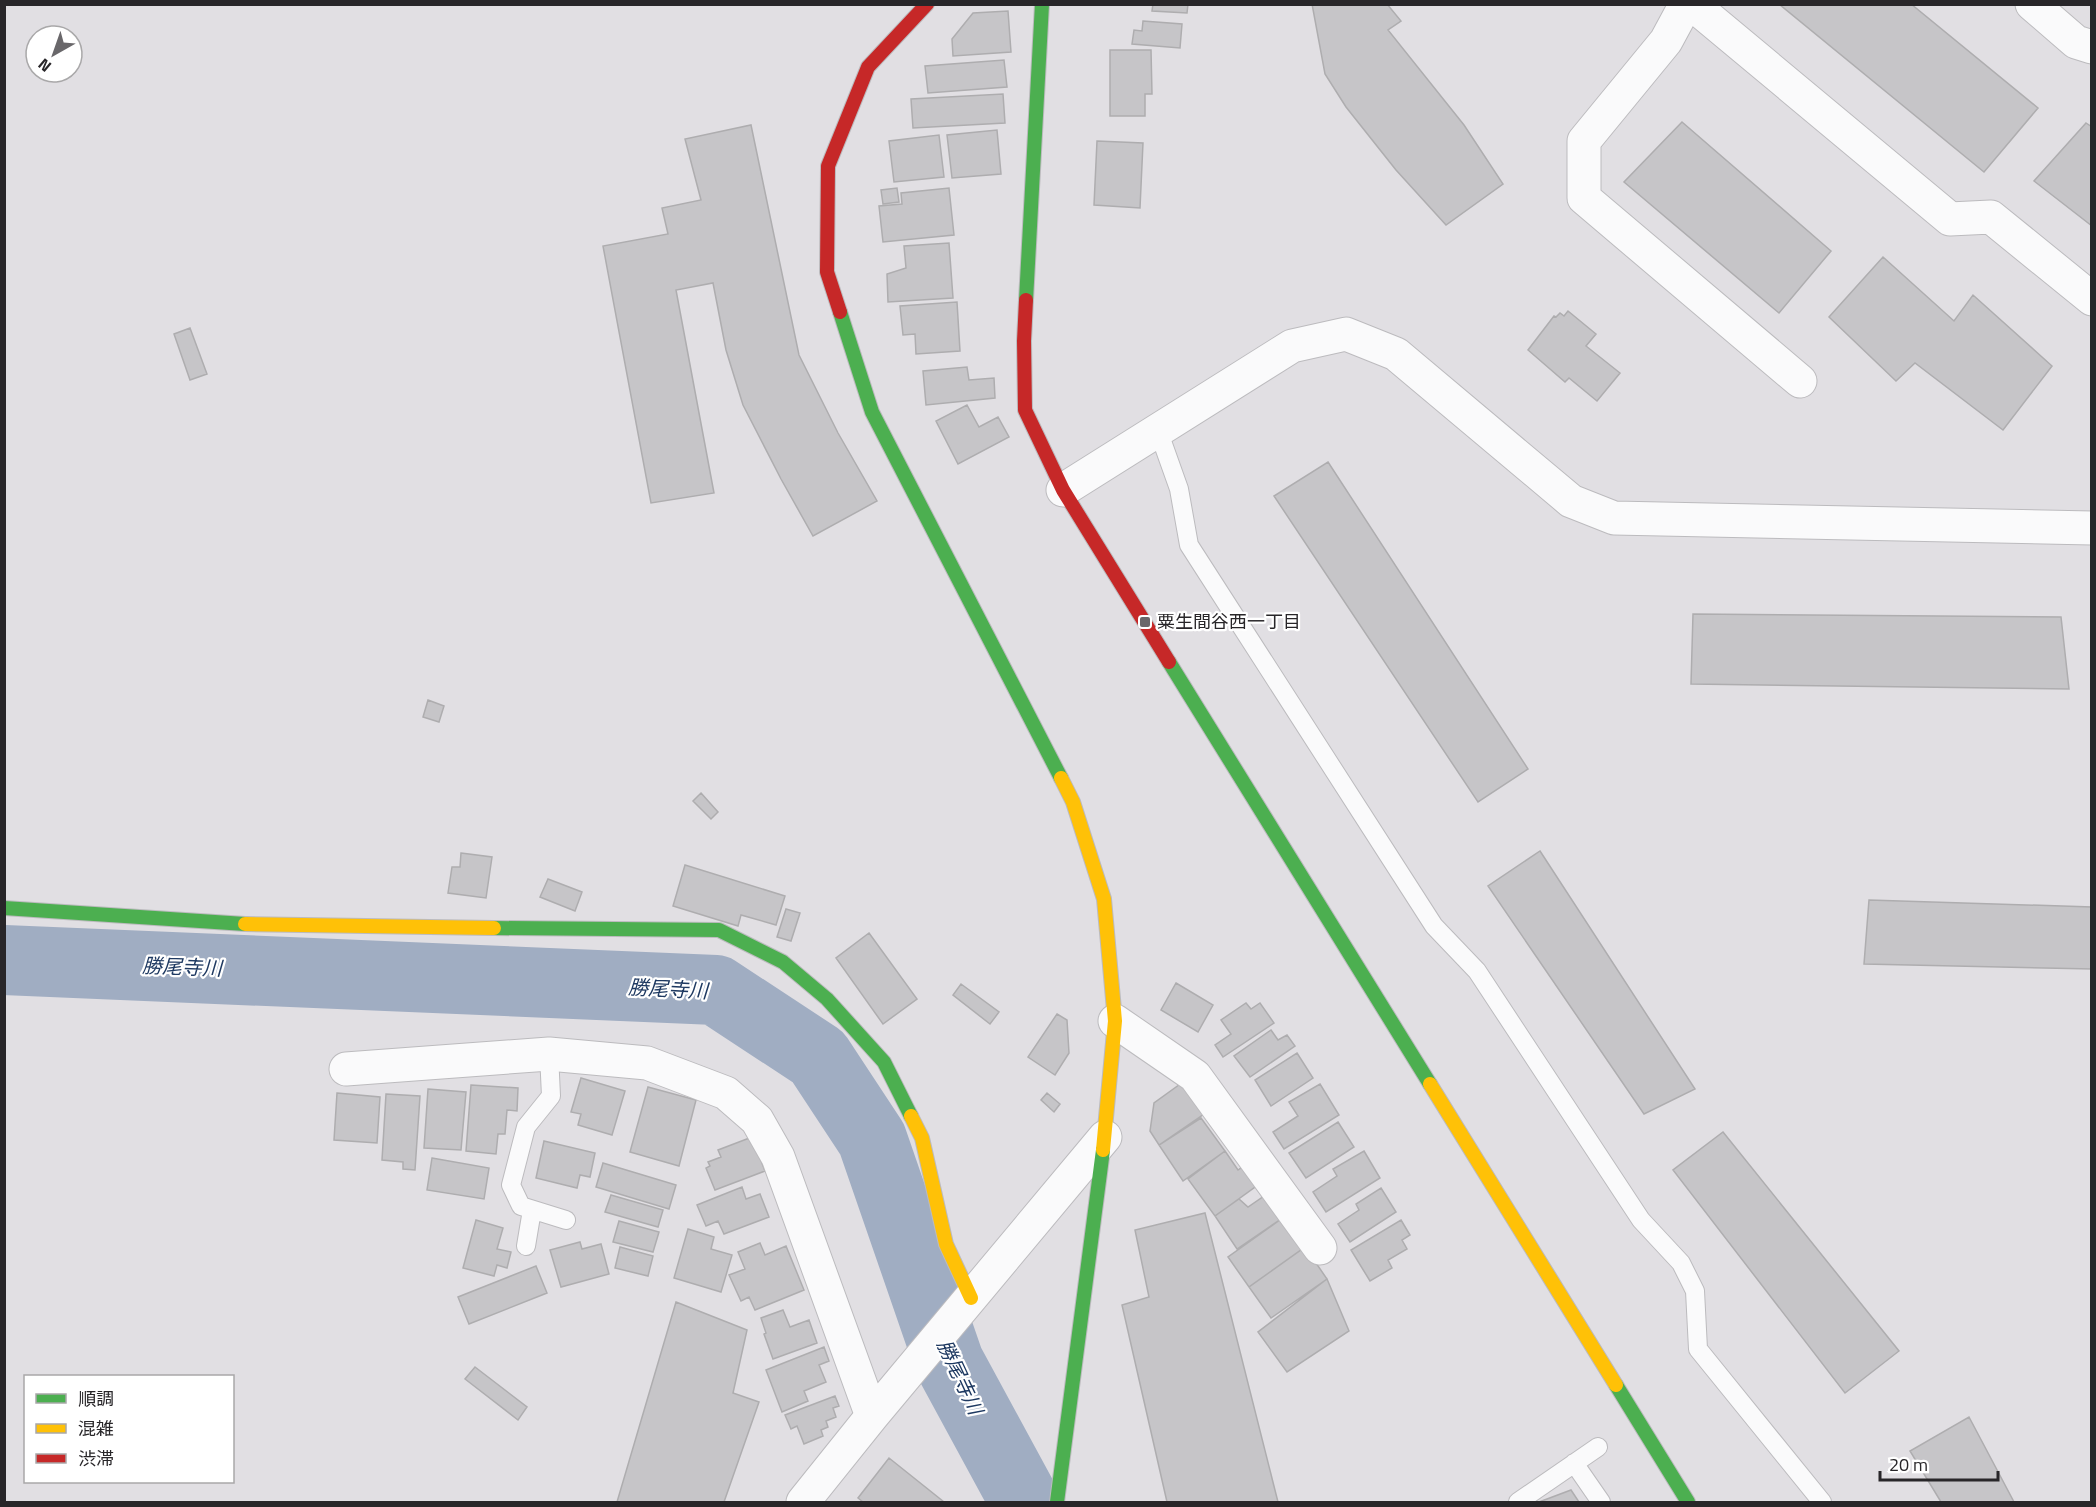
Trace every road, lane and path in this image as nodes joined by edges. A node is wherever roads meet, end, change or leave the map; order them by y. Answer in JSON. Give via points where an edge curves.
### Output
{"nodes":[{"id":1,"x":927,"y":4,"type":"edge"},
{"id":2,"x":1042,"y":4,"type":"edge"},
{"id":3,"x":1686,"y":4,"type":"edge"},
{"id":4,"x":1692,"y":4,"type":"edge"},
{"id":5,"x":2032,"y":4,"type":"edge"},
{"id":6,"x":2091,"y":47,"type":"edge"},
{"id":7,"x":2091,"y":299,"type":"edge"},
{"id":8,"x":1800,"y":381,"type":"dead end"},
{"id":9,"x":1158,"y":430,"type":"junction"},
{"id":10,"x":1064,"y":490,"type":"junction"},
{"id":11,"x":2091,"y":528,"type":"edge"},
{"id":12,"x":4,"y":908,"type":"edge"},
{"id":13,"x":1115,"y":1021,"type":"junction"},
{"id":14,"x":549,"y":1054,"type":"junction"},
{"id":15,"x":346,"y":1069,"type":"dead end"},
{"id":16,"x":1105,"y":1137,"type":"junction"},
{"id":17,"x":532,"y":1209,"type":"junction"},
{"id":18,"x":566,"y":1220,"type":"dead end"},
{"id":19,"x":526,"y":1246,"type":"dead end"},
{"id":20,"x":1320,"y":1248,"type":"dead end"},
{"id":21,"x":971,"y":1298,"type":"junction"},
{"id":22,"x":872,"y":1416,"type":"junction"},
{"id":23,"x":1598,"y":1447,"type":"dead end"},
{"id":24,"x":1574,"y":1463,"type":"junction"},
{"id":25,"x":803,"y":1503,"type":"edge"},
{"id":26,"x":1057,"y":1503,"type":"edge"},
{"id":27,"x":1518,"y":1503,"type":"edge"},
{"id":28,"x":1602,"y":1503,"type":"edge"},
{"id":29,"x":1688,"y":1503,"type":"edge"},
{"id":30,"x":1822,"y":1503,"type":"edge"}],
"edges":[{"from":1,"to":13,"type":"street","via":[[868,67],[828,166],[826,272],[872,412],[1073,802],[1104,899]]},
{"from":2,"to":10,"type":"street","via":[[1024,341],[1024,410]]},
{"from":3,"to":8,"type":"street","via":[[1666,41],[1584,141],[1584,198]]},
{"from":4,"to":7,"type":"street","via":[[1950,219],[1991,217]]},
{"from":5,"to":6,"type":"street","via":[[2076,42]]},
{"from":9,"to":10,"type":"street"},
{"from":9,"to":11,"type":"street","via":[[1292,346],[1346,334],[1396,354],[1571,501],[1614,518]]},
{"from":9,"to":30,"type":"lane","via":[[1179,489],[1189,545],[1434,926],[1477,971],[1641,1220],[1681,1263],[1695,1291],[1698,1349]]},
{"from":10,"to":29,"type":"street"},
{"from":12,"to":21,"type":"street","via":[[259,925],[719,930],[783,962],[827,999],[884,1062],[922,1138],[946,1244]]},
{"from":13,"to":16,"type":"street"},
{"from":13,"to":20,"type":"street","via":[[1195,1076]]},
{"from":14,"to":15,"type":"street"},
{"from":14,"to":17,"type":"lane","via":[[550,1096],[526,1127],[512,1185],[521,1206]]},
{"from":14,"to":22,"type":"street","via":[[647,1063],[726,1094],[757,1119],[778,1157]]},
{"from":16,"to":21,"type":"street"},
{"from":16,"to":26,"type":"street"},
{"from":17,"to":18,"type":"lane"},
{"from":17,"to":19,"type":"lane"},
{"from":21,"to":22,"type":"street"},
{"from":22,"to":25,"type":"street"},
{"from":23,"to":24,"type":"lane"},
{"from":24,"to":27,"type":"lane"},
{"from":24,"to":28,"type":"lane"}]}
